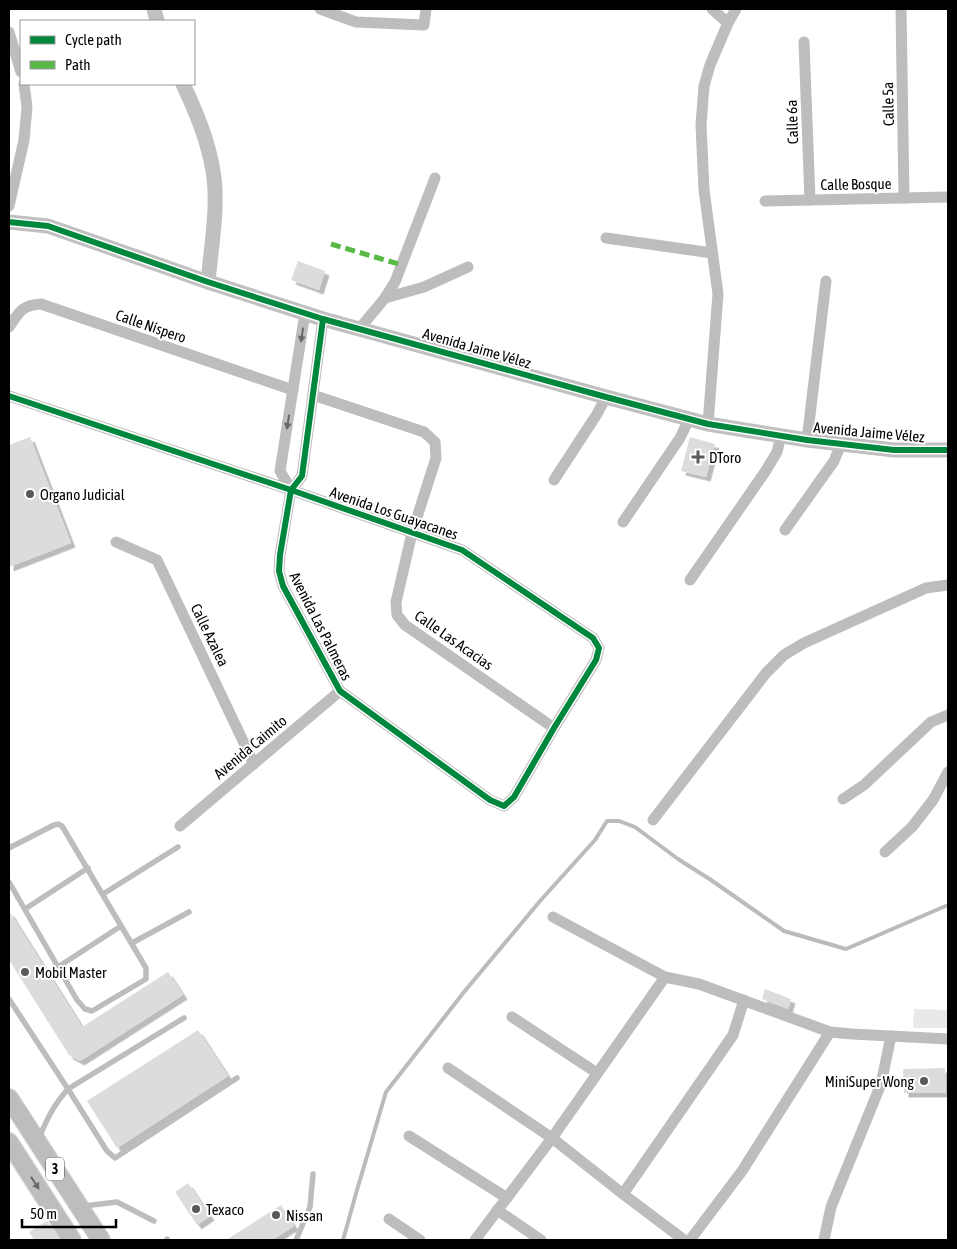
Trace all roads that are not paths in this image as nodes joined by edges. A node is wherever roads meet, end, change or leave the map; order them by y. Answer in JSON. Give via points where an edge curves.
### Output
{"nodes":[{"id":1,"x":320,"y":9,"type":"edge"},
{"id":2,"x":426,"y":9,"type":"edge"},
{"id":3,"x":712,"y":9,"type":"edge"},
{"id":4,"x":736,"y":9,"type":"edge"},
{"id":5,"x":901,"y":9,"type":"edge"},
{"id":6,"x":728,"y":23,"type":"junction"},
{"id":7,"x":9,"y":32,"type":"edge"},
{"id":8,"x":804,"y":42,"type":"dead end"},
{"id":9,"x":11,"y":47,"type":"edge"},
{"id":10,"x":20,"y":70,"type":"edge"},
{"id":11,"x":24,"y":85,"type":"edge"},
{"id":12,"x":183,"y":85,"type":"edge"},
{"id":13,"x":435,"y":178,"type":"dead end"},
{"id":14,"x":948,"y":197,"type":"edge"},
{"id":15,"x":904,"y":198,"type":"junction"},
{"id":16,"x":810,"y":200,"type":"junction"},
{"id":17,"x":765,"y":201,"type":"dead end"},
{"id":18,"x":9,"y":206,"type":"edge"},
{"id":19,"x":9,"y":222,"type":"edge"},
{"id":20,"x":606,"y":238,"type":"dead end"},
{"id":21,"x":712,"y":253,"type":"junction"},
{"id":22,"x":468,"y":266,"type":"dead end"},
{"id":23,"x":826,"y":280,"type":"dead end"},
{"id":24,"x":208,"y":282,"type":"junction"},
{"id":25,"x":385,"y":298,"type":"junction"},
{"id":26,"x":305,"y":313,"type":"junction"},
{"id":27,"x":323,"y":318,"type":"junction"},
{"id":28,"x":9,"y":327,"type":"edge"},
{"id":29,"x":360,"y":328,"type":"junction"},
{"id":30,"x":292,"y":390,"type":"junction"},
{"id":31,"x":312,"y":395,"type":"junction"},
{"id":32,"x":9,"y":396,"type":"edge"},
{"id":33,"x":606,"y":397,"type":"junction"},
{"id":34,"x":689,"y":419,"type":"junction"},
{"id":35,"x":708,"y":424,"type":"junction"},
{"id":36,"x":781,"y":436,"type":"junction"},
{"id":37,"x":807,"y":440,"type":"junction"},
{"id":38,"x":841,"y":444,"type":"junction"},
{"id":39,"x":948,"y":450,"type":"edge"},
{"id":40,"x":554,"y":480,"type":"dead end"},
{"id":41,"x":291,"y":490,"type":"junction"},
{"id":42,"x":623,"y":522,"type":"dead end"},
{"id":43,"x":785,"y":530,"type":"dead end"},
{"id":44,"x":412,"y":533,"type":"junction"},
{"id":45,"x":116,"y":542,"type":"dead end"},
{"id":46,"x":690,"y":580,"type":"dead end"},
{"id":47,"x":948,"y":585,"type":"edge"},
{"id":48,"x":340,"y":691,"type":"junction"},
{"id":49,"x":948,"y":715,"type":"edge"},
{"id":50,"x":554,"y":728,"type":"junction"},
{"id":51,"x":254,"y":764,"type":"junction"},
{"id":52,"x":948,"y":772,"type":"edge"},
{"id":53,"x":843,"y":799,"type":"dead end"},
{"id":54,"x":504,"y":806,"type":"joint"},
{"id":55,"x":653,"y":820,"type":"dead end"},
{"id":56,"x":180,"y":826,"type":"dead end"},
{"id":57,"x":178,"y":847,"type":"dead end"},
{"id":58,"x":9,"y":848,"type":"edge"},
{"id":59,"x":885,"y":852,"type":"dead end"},
{"id":60,"x":88,"y":868,"type":"junction"},
{"id":61,"x":9,"y":882,"type":"edge"},
{"id":62,"x":103,"y":894,"type":"junction"},
{"id":63,"x":25,"y":909,"type":"junction"},
{"id":64,"x":189,"y":912,"type":"dead end"},
{"id":65,"x":553,"y":917,"type":"dead end"},
{"id":66,"x":121,"y":926,"type":"junction"},
{"id":67,"x":132,"y":943,"type":"junction"},
{"id":68,"x":58,"y":967,"type":"junction"},
{"id":69,"x":665,"y":977,"type":"junction"},
{"id":70,"x":9,"y":999,"type":"edge"},
{"id":71,"x":744,"y":1000,"type":"junction"},
{"id":72,"x":11,"y":1008,"type":"edge"},
{"id":73,"x":512,"y":1017,"type":"dead end"},
{"id":74,"x":184,"y":1018,"type":"dead end"},
{"id":75,"x":830,"y":1032,"type":"junction"},
{"id":76,"x":891,"y":1036,"type":"junction"},
{"id":77,"x":948,"y":1040,"type":"edge"},
{"id":78,"x":448,"y":1068,"type":"dead end"},
{"id":79,"x":597,"y":1073,"type":"junction"},
{"id":80,"x":237,"y":1078,"type":"dead end"},
{"id":81,"x":68,"y":1088,"type":"junction"},
{"id":82,"x":9,"y":1098,"type":"edge"},
{"id":83,"x":409,"y":1136,"type":"dead end"},
{"id":84,"x":552,"y":1138,"type":"junction"},
{"id":85,"x":9,"y":1142,"type":"edge"},
{"id":86,"x":37,"y":1142,"type":"junction"},
{"id":87,"x":314,"y":1174,"type":"dead end"},
{"id":88,"x":623,"y":1194,"type":"junction"},
{"id":89,"x":507,"y":1198,"type":"junction"},
{"id":90,"x":80,"y":1207,"type":"junction"},
{"id":91,"x":497,"y":1210,"type":"junction"},
{"id":92,"x":389,"y":1218,"type":"dead end"},
{"id":93,"x":154,"y":1221,"type":"dead end"},
{"id":94,"x":72,"y":1240,"type":"edge"},
{"id":95,"x":101,"y":1240,"type":"edge"},
{"id":96,"x":296,"y":1240,"type":"edge"},
{"id":97,"x":420,"y":1240,"type":"edge"},
{"id":98,"x":475,"y":1240,"type":"edge"},
{"id":99,"x":541,"y":1240,"type":"edge"},
{"id":100,"x":684,"y":1240,"type":"edge"},
{"id":101,"x":690,"y":1240,"type":"edge"},
{"id":102,"x":824,"y":1240,"type":"edge"}],
"edges":[{"from":1,"to":2,"type":"street","via":[[356,22],[424,25]]},
{"from":3,"to":6,"type":"street"},
{"from":4,"to":6,"type":"street"},
{"from":5,"to":15,"type":"street","name":"Calle 5a"},
{"from":6,"to":21,"type":"street","via":[[704,86],[701,125],[704,190]]},
{"from":7,"to":9,"type":"street"},
{"from":8,"to":16,"type":"street","name":"Calle 6a"},
{"from":9,"to":10,"type":"street"},
{"from":11,"to":18,"type":"street","via":[[27,108],[24,140]]},
{"from":12,"to":24,"type":"street","via":[[208,146],[214,172],[215,200]]},
{"from":13,"to":25,"type":"street","via":[[395,282]]},
{"from":14,"to":15,"type":"street","name":"Calle Bosque"},
{"from":15,"to":16,"type":"street","name":"Calle Bosque"},
{"from":16,"to":17,"type":"street","name":"Calle Bosque"},
{"from":19,"to":24,"type":"street","name":"Avenida Jaime Vélez","via":[[48,226]]},
{"from":20,"to":21,"type":"street"},
{"from":21,"to":35,"type":"street","via":[[718,294]]},
{"from":22,"to":25,"type":"street","via":[[424,287]]},
{"from":23,"to":37,"type":"street"},
{"from":24,"to":26,"type":"street","name":"Avenida Jaime Vélez"},
{"from":25,"to":29,"type":"street"},
{"from":26,"to":27,"type":"street","name":"Avenida Jaime Vélez"},
{"from":26,"to":30,"type":"street","one_way":true},
{"from":27,"to":29,"type":"street","name":"Avenida Jaime Vélez"},
{"from":27,"to":31,"type":"street","name":"Avenida Las Palmeras"},
{"from":28,"to":30,"type":"street","name":"Calle Níspero","via":[[20,310],[30,304],[41,304]]},
{"from":29,"to":33,"type":"street","name":"Avenida Jaime Vélez"},
{"from":30,"to":41,"type":"street","one_way":true,"via":[[280,471]]},
{"from":31,"to":41,"type":"street","name":"Avenida Las Palmeras","via":[[302,476]]},
{"from":31,"to":44,"type":"street","name":"Calle Las Acacias","via":[[424,432],[435,442],[436,458]]},
{"from":32,"to":41,"type":"street","name":"Avenida Los Guayacanes"},
{"from":33,"to":34,"type":"street","name":"Avenida Jaime Vélez"},
{"from":33,"to":40,"type":"street"},
{"from":34,"to":35,"type":"street","name":"Avenida Jaime Vélez"},
{"from":34,"to":42,"type":"street","via":[[680,438]]},
{"from":35,"to":36,"type":"street","name":"Avenida Jaime Vélez"},
{"from":36,"to":37,"type":"street","name":"Avenida Jaime Vélez"},
{"from":36,"to":46,"type":"street","via":[[777,452],[765,472]]},
{"from":37,"to":38,"type":"street","name":"Avenida Jaime Vélez"},
{"from":38,"to":39,"type":"street","name":"Avenida Jaime Vélez","via":[[894,450]]},
{"from":38,"to":43,"type":"street","via":[[834,461]]},
{"from":41,"to":44,"type":"street","name":"Avenida Los Guayacanes"},
{"from":41,"to":48,"type":"street","name":"Avenida Las Palmeras","via":[[279,571],[283,586]]},
{"from":44,"to":50,"type":"street","name":"Calle Las Acacias","via":[[396,602],[397,615],[405,624]]},
{"from":44,"to":50,"type":"street","name":"Avenida Los Guayacanes","via":[[462,550],[593,638],[599,648],[596,660]]},
{"from":45,"to":51,"type":"street","name":"Calle Azalea","via":[[157,560]]},
{"from":47,"to":55,"type":"street","via":[[926,588],[906,596],[784,655],[766,673]]},
{"from":48,"to":51,"type":"street","name":"Avenida Caimito"},
{"from":48,"to":54,"type":"street","name":"Avenida Las Palmeras","via":[[490,800]]},
{"from":49,"to":53,"type":"street","via":[[931,722],[864,785]]},
{"from":50,"to":54,"type":"street","name":"Avenida Los Guayacanes","via":[[514,797]]},
{"from":51,"to":56,"type":"street","name":"Avenida Caimito"},
{"from":52,"to":59,"type":"street","via":[[933,800],[912,827]]},
{"from":57,"to":62,"type":"lane"},
{"from":58,"to":60,"type":"lane","via":[[58,824]]},
{"from":60,"to":62,"type":"lane"},
{"from":60,"to":63,"type":"lane"},
{"from":61,"to":63,"type":"lane"},
{"from":62,"to":66,"type":"lane"},
{"from":63,"to":68,"type":"lane"},
{"from":64,"to":67,"type":"lane"},
{"from":65,"to":69,"type":"street"},
{"from":66,"to":67,"type":"lane"},
{"from":66,"to":68,"type":"lane"},
{"from":67,"to":68,"type":"lane","via":[[146,968],[146,979],[92,1011],[85,1009],[78,1000]]},
{"from":69,"to":71,"type":"street","via":[[698,984]]},
{"from":69,"to":79,"type":"street"},
{"from":70,"to":72,"type":"lane"},
{"from":71,"to":75,"type":"street"},
{"from":71,"to":88,"type":"street","via":[[733,1035]]},
{"from":72,"to":81,"type":"lane"},
{"from":73,"to":79,"type":"street"},
{"from":74,"to":81,"type":"lane"},
{"from":75,"to":76,"type":"street"},
{"from":75,"to":101,"type":"street","via":[[742,1171]]},
{"from":76,"to":77,"type":"street"},
{"from":76,"to":102,"type":"street","via":[[881,1084],[831,1207]]},
{"from":78,"to":84,"type":"street"},
{"from":79,"to":84,"type":"street"},
{"from":80,"to":81,"type":"lane","via":[[115,1158],[107,1151]]},
{"from":81,"to":86,"type":"lane","via":[[52,1109]]},
{"from":82,"to":86,"type":"main road","number":"3"},
{"from":83,"to":89,"type":"street"},
{"from":84,"to":88,"type":"street"},
{"from":84,"to":89,"type":"street"},
{"from":85,"to":94,"type":"main road","number":"3","one_way":true},
{"from":86,"to":90,"type":"main road","number":"3"},
{"from":87,"to":96,"type":"lane","via":[[310,1208]]},
{"from":88,"to":100,"type":"street"},
{"from":89,"to":91,"type":"street"},
{"from":90,"to":93,"type":"lane","via":[[117,1202]]},
{"from":90,"to":95,"type":"main road","number":"3"},
{"from":91,"to":98,"type":"street"},
{"from":91,"to":99,"type":"street"},
{"from":92,"to":97,"type":"street"}]}
